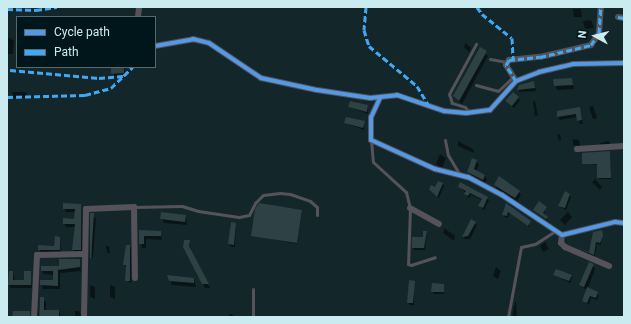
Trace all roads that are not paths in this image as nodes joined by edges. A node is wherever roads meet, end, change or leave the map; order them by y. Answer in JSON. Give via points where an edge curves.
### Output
{"nodes":[{"id":1,"x":601,"y":7,"type":"edge"},
{"id":2,"x":476,"y":44,"type":"dead end"},
{"id":3,"x":156,"y":46,"type":"edge"},
{"id":4,"x":490,"y":59,"type":"dead end"},
{"id":5,"x":507,"y":62,"type":"junction"},
{"id":6,"x":624,"y":63,"type":"edge"},
{"id":7,"x":515,"y":79,"type":"junction"},
{"id":8,"x":476,"y":85,"type":"dead end"},
{"id":9,"x":380,"y":98,"type":"junction"},
{"id":10,"x":470,"y":113,"type":"junction"},
{"id":11,"x":371,"y":140,"type":"junction"},
{"id":12,"x":445,"y":140,"type":"dead end"},
{"id":13,"x":624,"y":146,"type":"edge"},
{"id":14,"x":577,"y":149,"type":"dead end"},
{"id":15,"x":459,"y":173,"type":"junction"},
{"id":16,"x":134,"y":207,"type":"junction"},
{"id":17,"x":410,"y":208,"type":"junction"},
{"id":18,"x":317,"y":216,"type":"dead end"},
{"id":19,"x":624,"y":223,"type":"edge"},
{"id":20,"x":439,"y":224,"type":"dead end"},
{"id":21,"x":555,"y":231,"type":"junction"},
{"id":22,"x":562,"y":235,"type":"junction"},
{"id":23,"x":84,"y":254,"type":"junction"},
{"id":24,"x":435,"y":257,"type":"dead end"},
{"id":25,"x":609,"y":266,"type":"dead end"},
{"id":26,"x":134,"y":278,"type":"dead end"},
{"id":27,"x":253,"y":289,"type":"dead end"},
{"id":28,"x":34,"y":317,"type":"edge"},
{"id":29,"x":84,"y":317,"type":"edge"},
{"id":30,"x":253,"y":317,"type":"edge"},
{"id":31,"x":508,"y":317,"type":"edge"}],
"edges":[{"from":1,"to":5,"type":"street","via":[[599,33],[591,45],[540,57],[513,58]]},
{"from":2,"to":10,"type":"lane","via":[[449,94],[452,103],[465,107]]},
{"from":3,"to":9,"type":"street","via":[[193,39],[209,43],[261,78],[317,90]]},
{"from":4,"to":5,"type":"lane"},
{"from":5,"to":7,"type":"street"},
{"from":6,"to":7,"type":"street","via":[[573,64]]},
{"from":7,"to":8,"type":"lane","via":[[498,91]]},
{"from":7,"to":10,"type":"street","via":[[490,110]]},
{"from":9,"to":10,"type":"street","via":[[397,95],[444,111]]},
{"from":9,"to":11,"type":"street","via":[[371,117]]},
{"from":11,"to":15,"type":"street","via":[[435,169]]},
{"from":11,"to":17,"type":"lane","via":[[373,162],[406,192]]},
{"from":12,"to":15,"type":"lane","via":[[448,155]]},
{"from":13,"to":14,"type":"street"},
{"from":15,"to":21,"type":"street","via":[[502,195]]},
{"from":16,"to":18,"type":"lane","via":[[182,206],[239,217],[249,215],[263,195],[280,193],[310,201],[317,206]]},
{"from":16,"to":23,"type":"street","via":[[86,209]]},
{"from":16,"to":26,"type":"street"},
{"from":17,"to":20,"type":"street"},
{"from":17,"to":24,"type":"lane","via":[[408,264]]},
{"from":19,"to":22,"type":"street","via":[[615,222]]},
{"from":21,"to":22,"type":"street"},
{"from":21,"to":31,"type":"lane","via":[[535,244],[521,247]]},
{"from":22,"to":25,"type":"street","via":[[561,243],[565,247]]},
{"from":23,"to":28,"type":"street","via":[[36,254]]},
{"from":23,"to":29,"type":"street"},
{"from":27,"to":30,"type":"lane"}]}
